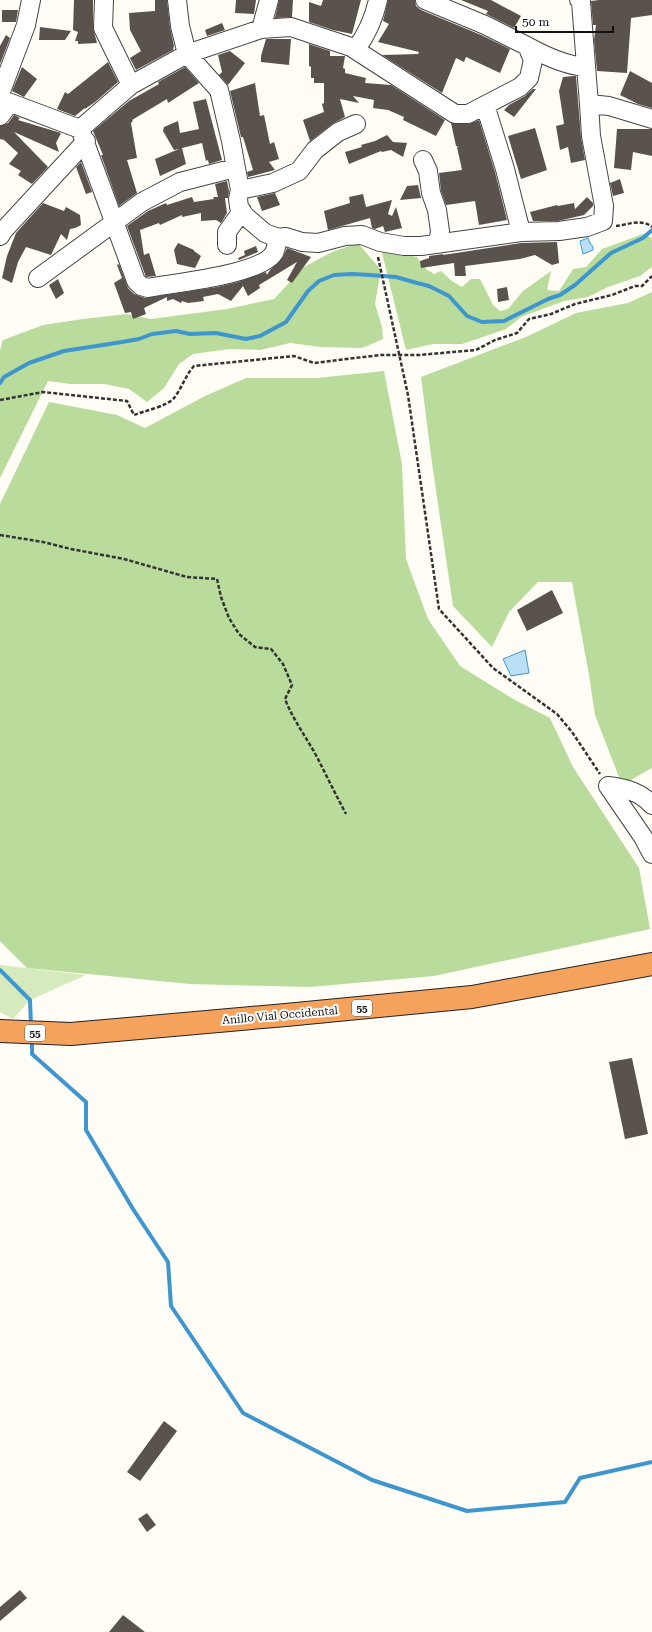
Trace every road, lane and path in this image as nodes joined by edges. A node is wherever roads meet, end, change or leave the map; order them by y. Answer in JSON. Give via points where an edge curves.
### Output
{"nodes":[{"id":1,"x":31,"y":0,"type":"edge"},
{"id":2,"x":104,"y":0,"type":"edge"},
{"id":3,"x":177,"y":0,"type":"edge"},
{"id":4,"x":269,"y":0,"type":"edge"},
{"id":5,"x":378,"y":0,"type":"edge"},
{"id":6,"x":425,"y":0,"type":"edge"},
{"id":7,"x":583,"y":0,"type":"edge"},
{"id":8,"x":261,"y":30,"type":"junction"},
{"id":9,"x":526,"y":46,"type":"junction"},
{"id":10,"x":356,"y":49,"type":"junction"},
{"id":11,"x":187,"y":54,"type":"junction"},
{"id":12,"x":585,"y":67,"type":"junction"},
{"id":13,"x":131,"y":85,"type":"junction"},
{"id":14,"x":2,"y":103,"type":"edge"},
{"id":15,"x":589,"y":104,"type":"junction"},
{"id":16,"x":485,"y":105,"type":"junction"},
{"id":17,"x":652,"y":119,"type":"edge"},
{"id":18,"x":356,"y":124,"type":"dead end"},
{"id":19,"x":83,"y":135,"type":"junction"},
{"id":20,"x":422,"y":160,"type":"dead end"},
{"id":21,"x":235,"y":168,"type":"junction"},
{"id":22,"x":240,"y":190,"type":"junction"},
{"id":23,"x":242,"y":211,"type":"junction"},
{"id":24,"x":115,"y":220,"type":"junction"},
{"id":25,"x":604,"y":221,"type":"junction"},
{"id":26,"x":652,"y":227,"type":"edge"},
{"id":27,"x":521,"y":232,"type":"junction"},
{"id":28,"x":0,"y":236,"type":"edge"},
{"id":29,"x":278,"y":238,"type":"junction"},
{"id":30,"x":373,"y":239,"type":"junction"},
{"id":31,"x":438,"y":244,"type":"junction"},
{"id":32,"x":227,"y":245,"type":"dead end"},
{"id":33,"x":652,"y":276,"type":"edge"},
{"id":34,"x":38,"y":278,"type":"dead end"},
{"id":35,"x":399,"y":356,"type":"junction"},
{"id":36,"x":0,"y":400,"type":"edge"},
{"id":37,"x":0,"y":535,"type":"edge"},
{"id":38,"x":608,"y":786,"type":"junction"},
{"id":39,"x":652,"y":806,"type":"edge"},
{"id":40,"x":346,"y":814,"type":"dead end"},
{"id":41,"x":652,"y":854,"type":"edge"},
{"id":42,"x":652,"y":964,"type":"edge"},
{"id":43,"x":0,"y":1032,"type":"edge"}],
"edges":[{"from":1,"to":14,"type":"street"},
{"from":2,"to":13,"type":"street","via":[[103,28]]},
{"from":3,"to":11,"type":"street"},
{"from":4,"to":8,"type":"street"},
{"from":5,"to":10,"type":"street","via":[[374,16]]},
{"from":6,"to":9,"type":"street","via":[[485,25]]},
{"from":7,"to":12,"type":"street"},
{"from":8,"to":10,"type":"street","via":[[291,27]]},
{"from":8,"to":11,"type":"street"},
{"from":9,"to":12,"type":"street","via":[[573,66]]},
{"from":9,"to":16,"type":"street","via":[[533,60],[529,78],[520,87]]},
{"from":10,"to":16,"type":"street","via":[[455,114],[468,114]]},
{"from":11,"to":13,"type":"street"},
{"from":11,"to":21,"type":"street","via":[[219,90],[232,141]]},
{"from":12,"to":15,"type":"street"},
{"from":13,"to":19,"type":"street"},
{"from":14,"to":19,"type":"street"},
{"from":15,"to":17,"type":"street","via":[[609,106]]},
{"from":15,"to":25,"type":"street"},
{"from":16,"to":27,"type":"street","via":[[506,169]]},
{"from":18,"to":22,"type":"street","via":[[338,132],[315,150],[299,171],[273,183]]},
{"from":19,"to":24,"type":"street"},
{"from":19,"to":28,"type":"street"},
{"from":20,"to":31,"type":"street","via":[[428,171],[431,193],[437,210],[440,232]]},
{"from":21,"to":22,"type":"street"},
{"from":21,"to":24,"type":"street","via":[[180,182]]},
{"from":22,"to":23,"type":"street","via":[[238,199]]},
{"from":23,"to":29,"type":"street","via":[[265,233]]},
{"from":23,"to":32,"type":"street","via":[[227,232]]},
{"from":24,"to":29,"type":"street","via":[[136,281],[148,288],[238,272],[274,253]]},
{"from":24,"to":34,"type":"street"},
{"from":25,"to":26,"type":"path","via":[[609,226],[635,222],[649,224]]},
{"from":25,"to":27,"type":"street","via":[[587,227],[559,231]]},
{"from":27,"to":31,"type":"street"},
{"from":29,"to":30,"type":"street","via":[[318,243],[345,236],[362,235]]},
{"from":30,"to":31,"type":"street","via":[[404,246]]},
{"from":30,"to":35,"type":"path"},
{"from":33,"to":35,"type":"path","via":[[642,286],[530,319],[517,333],[476,350]]},
{"from":35,"to":36,"type":"path","via":[[380,355],[314,363],[294,356],[194,366],[187,373],[174,398],[161,406],[134,414],[127,401],[89,396],[43,392]]},
{"from":35,"to":38,"type":"path","via":[[408,395],[439,609],[492,668],[557,714]]},
{"from":37,"to":40,"type":"path","via":[[124,559],[187,577],[216,579],[229,618],[239,634],[256,647],[271,649],[283,664],[292,685],[285,699],[290,713],[318,758]]},
{"from":38,"to":39,"type":"street","via":[[631,790]]},
{"from":38,"to":41,"type":"street"},
{"from":42,"to":43,"type":"highway","name":"Anillo Vial Occidental","number":"55","via":[[472,996],[70,1034]]}]}
